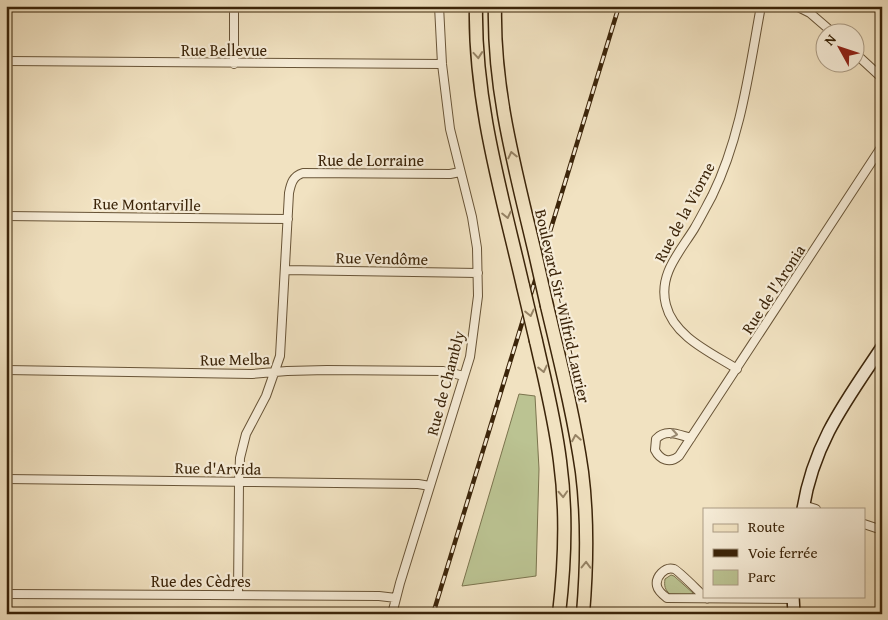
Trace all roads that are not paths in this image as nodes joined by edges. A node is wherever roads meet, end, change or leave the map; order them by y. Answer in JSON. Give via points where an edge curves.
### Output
{"nodes":[{"id":1,"x":234,"y":6,"type":"edge"},
{"id":2,"x":439,"y":6,"type":"edge"},
{"id":3,"x":476,"y":6,"type":"edge"},
{"id":4,"x":495,"y":6,"type":"edge"},
{"id":5,"x":761,"y":6,"type":"edge"},
{"id":6,"x":796,"y":6,"type":"edge"},
{"id":7,"x":820,"y":22,"type":"edge"},
{"id":8,"x":6,"y":61,"type":"edge"},
{"id":9,"x":866,"y":63,"type":"edge"},
{"id":10,"x":234,"y":64,"type":"junction"},
{"id":11,"x":442,"y":64,"type":"junction"},
{"id":12,"x":882,"y":78,"type":"edge"},
{"id":13,"x":882,"y":146,"type":"edge"},
{"id":14,"x":879,"y":158,"type":"edge"},
{"id":15,"x":460,"y":172,"type":"junction"},
{"id":16,"x":6,"y":216,"type":"edge"},
{"id":17,"x":288,"y":219,"type":"junction"},
{"id":18,"x":285,"y":270,"type":"junction"},
{"id":19,"x":478,"y":272,"type":"junction"},
{"id":20,"x":882,"y":347,"type":"edge"},
{"id":21,"x":737,"y":369,"type":"junction"},
{"id":22,"x":6,"y":370,"type":"edge"},
{"id":23,"x":274,"y":373,"type":"junction"},
{"id":24,"x":464,"y":376,"type":"junction"},
{"id":25,"x":691,"y":438,"type":"junction"},
{"id":26,"x":6,"y":479,"type":"edge"},
{"id":27,"x":239,"y":482,"type":"junction"},
{"id":28,"x":430,"y":486,"type":"junction"},
{"id":29,"x":803,"y":507,"type":"edge"},
{"id":30,"x":866,"y":525,"type":"edge"},
{"id":31,"x":882,"y":530,"type":"edge"},
{"id":32,"x":6,"y":594,"type":"edge"},
{"id":33,"x":238,"y":595,"type":"junction"},
{"id":34,"x":703,"y":595,"type":"edge"},
{"id":35,"x":396,"y":598,"type":"junction"},
{"id":36,"x":793,"y":598,"type":"edge"},
{"id":37,"x":707,"y":599,"type":"joint"},
{"id":38,"x":392,"y":614,"type":"edge"},
{"id":39,"x":559,"y":614,"type":"edge"},
{"id":40,"x":583,"y":614,"type":"edge"},
{"id":41,"x":794,"y":614,"type":"edge"}],
"edges":[{"from":1,"to":10,"type":"street"},
{"from":2,"to":11,"type":"street","name":"Rue de Chambly"},
{"from":3,"to":39,"type":"main road","one_way":true,"bridge":true,"via":[[482,93],[554,421],[562,479],[564,548]]},
{"from":40,"to":4,"type":"main road","name":"Boulevard Sir-Wilfrid-Laurier","one_way":true,"bridge":true,"via":[[587,552],[582,473],[511,153],[502,104]]},
{"from":5,"to":21,"type":"street","name":"Rue de la Viorne","via":[[743,105],[732,145],[695,228],[670,266],[664,286],[667,308],[677,327]]},
{"from":6,"to":7,"type":"street"},
{"from":8,"to":10,"type":"street","name":"Rue Bellevue"},
{"from":9,"to":12,"type":"street"},
{"from":10,"to":11,"type":"street","name":"Rue Bellevue"},
{"from":11,"to":15,"type":"street","name":"Rue de Chambly","via":[[450,129]]},
{"from":13,"to":14,"type":"street","name":"Rue de l'Aronia"},
{"from":14,"to":21,"type":"street","name":"Rue de l'Aronia"},
{"from":15,"to":17,"type":"street","name":"Rue de Lorraine","via":[[301,174],[290,185]]},
{"from":15,"to":19,"type":"street","name":"Rue de Chambly","via":[[474,226]]},
{"from":16,"to":17,"type":"street","name":"Rue Montarville"},
{"from":17,"to":18,"type":"street","name":"Rue de Lorraine"},
{"from":18,"to":19,"type":"street","name":"Rue Vendôme"},
{"from":18,"to":23,"type":"street","name":"Rue de Lorraine","via":[[280,356]]},
{"from":19,"to":24,"type":"street","name":"Rue de Chambly","via":[[474,335]]},
{"from":20,"to":29,"type":"street","via":[[824,437]]},
{"from":21,"to":25,"type":"street","name":"Rue de l'Aronia"},
{"from":22,"to":23,"type":"street","name":"Rue Melba"},
{"from":23,"to":24,"type":"street","name":"Rue Melba","via":[[442,371]]},
{"from":23,"to":27,"type":"street","name":"Rue de Lorraine","via":[[246,434]]},
{"from":24,"to":28,"type":"street","name":"Rue de Chambly"},
{"from":25,"to":25,"type":"street","name":"Rue de l'Aronia","one_way":true,"via":[[674,460],[663,459],[655,450],[656,439],[664,433]]},
{"from":26,"to":27,"type":"street","name":"Rue d'Arvida"},
{"from":27,"to":28,"type":"street","name":"Rue d'Arvida"},
{"from":27,"to":33,"type":"street","name":"Rue de Lorraine"},
{"from":28,"to":35,"type":"street","name":"Rue de Chambly"},
{"from":30,"to":31,"type":"street"},
{"from":32,"to":33,"type":"street","name":"Rue des Cèdres"},
{"from":33,"to":35,"type":"street","name":"Rue des Cèdres"},
{"from":34,"to":37,"type":"street","via":[[676,570],[668,569],[658,577],[658,588],[667,598]]},
{"from":35,"to":38,"type":"street","name":"Rue de Chambly"},
{"from":36,"to":37,"type":"street"},
{"from":36,"to":41,"type":"street"}]}
